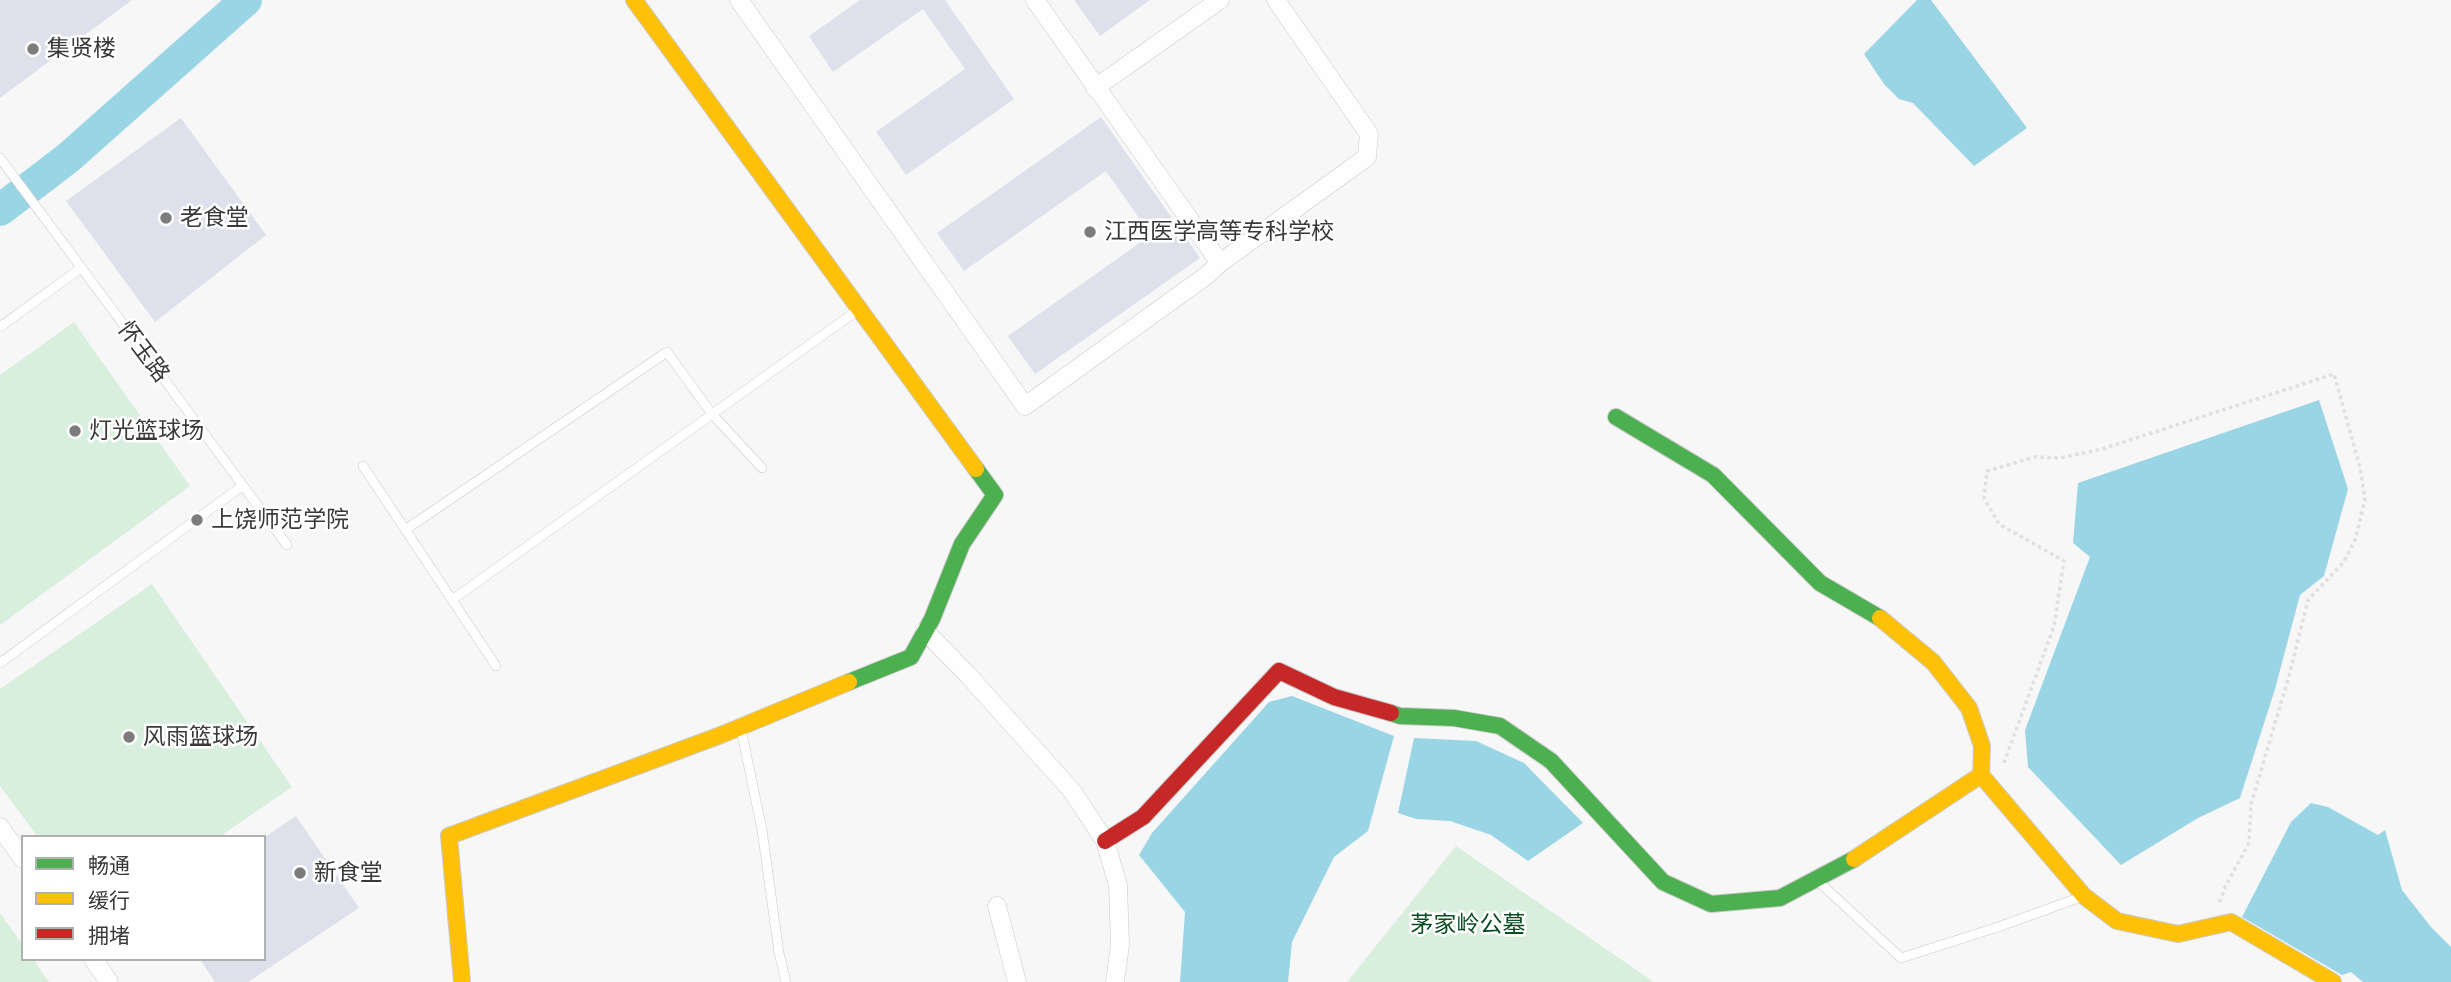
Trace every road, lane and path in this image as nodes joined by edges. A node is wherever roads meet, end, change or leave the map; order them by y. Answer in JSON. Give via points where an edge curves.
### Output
{"nodes":[{"id":1,"x":634,"y":0,"type":"edge"},
{"id":2,"x":739,"y":0,"type":"edge"},
{"id":3,"x":1035,"y":0,"type":"edge"},
{"id":4,"x":1220,"y":0,"type":"edge"},
{"id":5,"x":1276,"y":0,"type":"edge"},
{"id":6,"x":1095,"y":88,"type":"junction"},
{"id":7,"x":0,"y":158,"type":"edge"},
{"id":8,"x":1220,"y":263,"type":"junction"},
{"id":9,"x":81,"y":268,"type":"junction"},
{"id":10,"x":859,"y":309,"type":"junction"},
{"id":11,"x":0,"y":327,"type":"edge"},
{"id":12,"x":712,"y":414,"type":"junction"},
{"id":13,"x":1616,"y":417,"type":"dead end"},
{"id":14,"x":363,"y":466,"type":"dead end"},
{"id":15,"x":762,"y":468,"type":"dead end"},
{"id":16,"x":242,"y":486,"type":"junction"},
{"id":17,"x":405,"y":530,"type":"junction"},
{"id":18,"x":287,"y":545,"type":"dead end"},
{"id":19,"x":452,"y":600,"type":"junction"},
{"id":20,"x":925,"y":631,"type":"junction"},
{"id":21,"x":0,"y":663,"type":"edge"},
{"id":22,"x":496,"y":666,"type":"dead end"},
{"id":23,"x":740,"y":727,"type":"junction"},
{"id":24,"x":1985,"y":780,"type":"junction"},
{"id":25,"x":0,"y":827,"type":"edge"},
{"id":26,"x":1105,"y":841,"type":"junction"},
{"id":27,"x":21,"y":856,"type":"edge"},
{"id":28,"x":1816,"y":880,"type":"junction"},
{"id":29,"x":2084,"y":896,"type":"junction"},
{"id":30,"x":997,"y":906,"type":"dead end"},
{"id":31,"x":2211,"y":926,"type":"junction"},
{"id":32,"x":94,"y":961,"type":"edge"},
{"id":33,"x":109,"y":982,"type":"edge"},
{"id":34,"x":462,"y":982,"type":"edge"},
{"id":35,"x":786,"y":982,"type":"edge"},
{"id":36,"x":1017,"y":982,"type":"edge"},
{"id":37,"x":1115,"y":982,"type":"edge"},
{"id":38,"x":2333,"y":982,"type":"edge"}],
"edges":[{"from":1,"to":10,"type":"street"},
{"from":2,"to":8,"type":"street","via":[[1025,406]]},
{"from":3,"to":6,"type":"street"},
{"from":4,"to":6,"type":"street"},
{"from":5,"to":8,"type":"street","via":[[1368,134],[1367,157]]},
{"from":6,"to":8,"type":"street"},
{"from":7,"to":9,"type":"lane","name":"怀玉路"},
{"from":9,"to":11,"type":"lane"},
{"from":9,"to":16,"type":"lane","name":"怀玉路"},
{"from":10,"to":12,"type":"lane"},
{"from":10,"to":20,"type":"street","via":[[995,495],[962,544]]},
{"from":12,"to":15,"type":"lane"},
{"from":12,"to":17,"type":"lane","via":[[667,352]]},
{"from":12,"to":19,"type":"lane"},
{"from":13,"to":24,"type":"street","via":[[1713,475],[1820,583],[1883,619],[1933,662],[1969,708],[1982,746]]},
{"from":14,"to":17,"type":"lane"},
{"from":16,"to":18,"type":"lane","name":"怀玉路"},
{"from":16,"to":21,"type":"lane"},
{"from":17,"to":19,"type":"lane"},
{"from":19,"to":22,"type":"lane"},
{"from":20,"to":23,"type":"street","via":[[911,657]]},
{"from":20,"to":26,"type":"street","via":[[1072,791]]},
{"from":23,"to":34,"type":"street","via":[[449,836]]},
{"from":23,"to":35,"type":"lane"},
{"from":24,"to":28,"type":"street"},
{"from":24,"to":29,"type":"street"},
{"from":24,"to":31,"type":"path","via":[[2006,761],[2032,690],[2054,626],[2064,561],[1999,524],[1984,498],[1987,471],[2035,457],[2060,458],[2102,449],[2334,374],[2354,440],[2365,500],[2355,540],[2343,563],[2308,600],[2251,804],[2249,843],[2225,887]]},
{"from":25,"to":27,"type":"street"},
{"from":26,"to":28,"type":"street","via":[[1143,817],[1279,671],[1334,697],[1400,716],[1500,726],[1550,761],[1663,882],[1711,904],[1780,898]]},
{"from":26,"to":37,"type":"street","via":[[1118,885],[1120,945]]},
{"from":28,"to":29,"type":"lane","via":[[1901,958]]},
{"from":29,"to":31,"type":"street","via":[[2117,921],[2178,934]]},
{"from":30,"to":36,"type":"street"},
{"from":31,"to":38,"type":"street","via":[[2231,922]]},
{"from":32,"to":33,"type":"street"}]}
